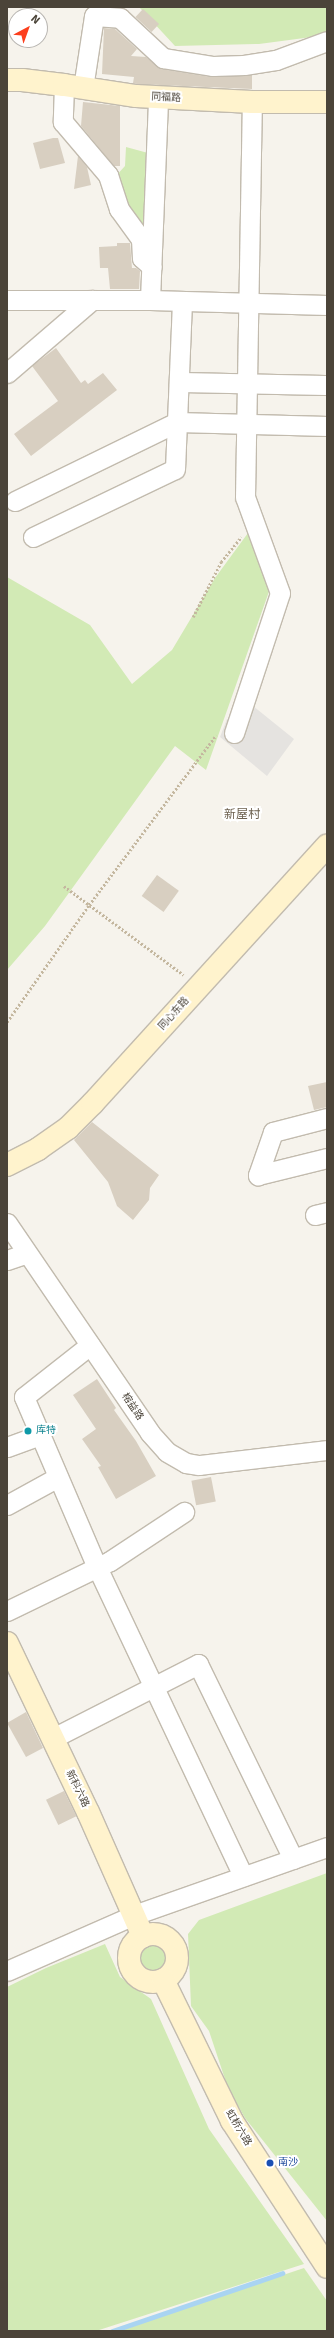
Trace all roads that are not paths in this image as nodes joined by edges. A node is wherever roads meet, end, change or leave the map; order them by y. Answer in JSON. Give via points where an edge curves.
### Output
{"nodes":[{"id":1,"x":327,"y":41,"type":"edge"},
{"id":2,"x":7,"y":80,"type":"edge"},
{"id":3,"x":73,"y":86,"type":"junction"},
{"id":4,"x":158,"y":98,"type":"junction"},
{"id":5,"x":252,"y":102,"type":"junction"},
{"id":6,"x":327,"y":102,"type":"edge"},
{"id":7,"x":152,"y":267,"type":"junction"},
{"id":8,"x":7,"y":300,"type":"edge"},
{"id":9,"x":92,"y":300,"type":"junction"},
{"id":10,"x":150,"y":300,"type":"junction"},
{"id":11,"x":182,"y":301,"type":"junction"},
{"id":12,"x":248,"y":303,"type":"junction"},
{"id":13,"x":327,"y":305,"type":"edge"},
{"id":14,"x":7,"y":372,"type":"edge"},
{"id":15,"x":179,"y":382,"type":"junction"},
{"id":16,"x":247,"y":383,"type":"junction"},
{"id":17,"x":327,"y":385,"type":"edge"},
{"id":18,"x":177,"y":422,"type":"junction"},
{"id":19,"x":246,"y":424,"type":"junction"},
{"id":20,"x":327,"y":426,"type":"edge"},
{"id":21,"x":15,"y":501,"type":"dead end"},
{"id":22,"x":33,"y":537,"type":"dead end"},
{"id":23,"x":234,"y":734,"type":"road end"},
{"id":24,"x":327,"y":846,"type":"edge"},
{"id":25,"x":327,"y":1118,"type":"edge"},
{"id":26,"x":327,"y":1158,"type":"edge"},
{"id":27,"x":7,"y":1165,"type":"edge"},
{"id":28,"x":7,"y":1223,"type":"edge"},
{"id":29,"x":27,"y":1253,"type":"junction"},
{"id":30,"x":7,"y":1260,"type":"edge"},
{"id":31,"x":90,"y":1345,"type":"junction"},
{"id":32,"x":40,"y":1435,"type":"junction"},
{"id":33,"x":7,"y":1447,"type":"edge"},
{"id":34,"x":327,"y":1450,"type":"edge"},
{"id":35,"x":58,"y":1477,"type":"junction"},
{"id":36,"x":7,"y":1505,"type":"edge"},
{"id":37,"x":184,"y":1512,"type":"dead end"},
{"id":38,"x":97,"y":1567,"type":"junction"},
{"id":39,"x":7,"y":1611,"type":"edge"},
{"id":40,"x":7,"y":1643,"type":"edge"},
{"id":41,"x":153,"y":1686,"type":"junction"},
{"id":42,"x":53,"y":1738,"type":"junction"},
{"id":43,"x":327,"y":1847,"type":"edge"},
{"id":44,"x":293,"y":1859,"type":"junction"},
{"id":45,"x":243,"y":1876,"type":"junction"},
{"id":46,"x":134,"y":1915,"type":"junction"},
{"id":47,"x":143,"y":1936,"type":"junction"},
{"id":48,"x":7,"y":1971,"type":"edge"},
{"id":49,"x":163,"y":1980,"type":"junction"},
{"id":50,"x":327,"y":2267,"type":"edge"}],
"edges":[{"from":1,"to":3,"type":"street","via":[[276,60],[244,65],[186,64],[163,58],[120,18],[94,16]]},
{"from":2,"to":3,"type":"street","name":"同福路"},
{"from":3,"to":4,"type":"street","name":"同福路"},
{"from":3,"to":7,"type":"street","via":[[62,122],[108,175],[119,209],[141,239],[142,258]]},
{"from":4,"to":5,"type":"street","name":"同福路"},
{"from":4,"to":7,"type":"street"},
{"from":5,"to":6,"type":"street","name":"同福路"},
{"from":5,"to":12,"type":"street"},
{"from":7,"to":10,"type":"street"},
{"from":8,"to":9,"type":"street"},
{"from":9,"to":10,"type":"street"},
{"from":9,"to":14,"type":"street"},
{"from":10,"to":11,"type":"street"},
{"from":11,"to":12,"type":"street"},
{"from":11,"to":15,"type":"street"},
{"from":12,"to":13,"type":"street"},
{"from":12,"to":16,"type":"street"},
{"from":15,"to":16,"type":"street"},
{"from":15,"to":18,"type":"street"},
{"from":16,"to":17,"type":"street"},
{"from":16,"to":19,"type":"street"},
{"from":18,"to":19,"type":"street"},
{"from":18,"to":21,"type":"street"},
{"from":18,"to":22,"type":"street","via":[[175,469]]},
{"from":19,"to":20,"type":"street"},
{"from":19,"to":23,"type":"street","via":[[245,497],[280,593]]},
{"from":24,"to":27,"type":"street","name":"同心东路","via":[[94,1103],[68,1128],[38,1149]]},
{"from":25,"to":26,"type":"street","via":[[273,1132],[258,1176]]},
{"from":28,"to":29,"type":"street","name":"榕益路"},
{"from":29,"to":30,"type":"street"},
{"from":29,"to":31,"type":"street","name":"榕益路"},
{"from":31,"to":32,"type":"street","via":[[24,1397]]},
{"from":31,"to":34,"type":"street","name":"榕益路","via":[[150,1433],[167,1452],[186,1463],[199,1465]]},
{"from":32,"to":33,"type":"street"},
{"from":32,"to":35,"type":"street"},
{"from":35,"to":36,"type":"street"},
{"from":35,"to":38,"type":"street"},
{"from":37,"to":38,"type":"street"},
{"from":38,"to":39,"type":"street"},
{"from":38,"to":41,"type":"street"},
{"from":40,"to":42,"type":"street","name":"新科六路"},
{"from":41,"to":42,"type":"street"},
{"from":41,"to":44,"type":"street","via":[[198,1664]]},
{"from":41,"to":45,"type":"street"},
{"from":42,"to":46,"type":"street","name":"新科六路"},
{"from":43,"to":44,"type":"street"},
{"from":44,"to":45,"type":"street"},
{"from":45,"to":46,"type":"street"},
{"from":46,"to":47,"type":"street","name":"新科六路"},
{"from":46,"to":48,"type":"street"},
{"from":47,"to":49,"type":"street","via":[[151,1934],[167,1938],[176,1952],[175,1968]]},
{"from":47,"to":49,"type":"street","via":[[137,1940],[129,1953],[131,1968],[141,1979],[156,1982]]},
{"from":49,"to":50,"type":"street","name":"虹桥六路","via":[[232,2121]]}]}
